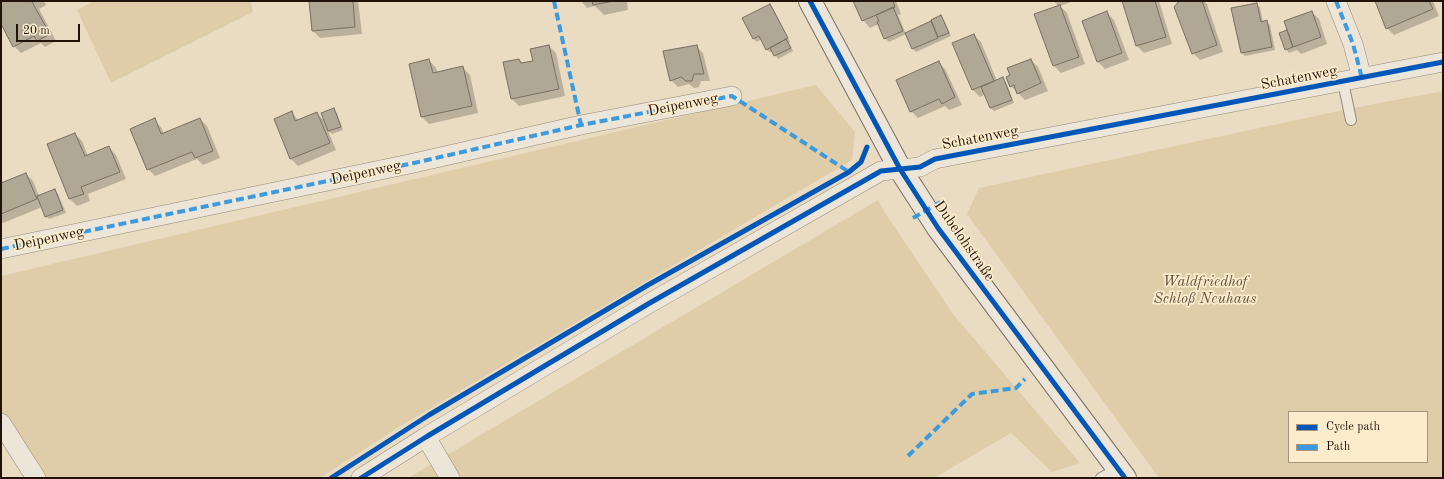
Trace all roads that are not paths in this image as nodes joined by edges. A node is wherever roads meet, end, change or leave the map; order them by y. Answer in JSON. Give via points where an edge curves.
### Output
{"nodes":[{"id":1,"x":810,"y":1,"type":"edge"},
{"id":2,"x":1336,"y":1,"type":"edge"},
{"id":3,"x":1443,"y":62,"type":"edge"},
{"id":4,"x":1362,"y":78,"type":"junction"},
{"id":5,"x":1344,"y":82,"type":"junction"},
{"id":6,"x":732,"y":96,"type":"dead end"},
{"id":7,"x":1351,"y":120,"type":"dead end"},
{"id":8,"x":900,"y":169,"type":"junction"},
{"id":9,"x":1,"y":249,"type":"edge"},
{"id":10,"x":1,"y":423,"type":"edge"},
{"id":11,"x":426,"y":437,"type":"junction"},
{"id":12,"x":1114,"y":475,"type":"edge"},
{"id":13,"x":36,"y":478,"type":"edge"},
{"id":14,"x":361,"y":478,"type":"edge"},
{"id":15,"x":450,"y":478,"type":"edge"}],
"edges":[{"from":1,"to":8,"type":"main road","name":"Dubelohstraße"},
{"from":2,"to":4,"type":"street","via":[[1353,44]]},
{"from":3,"to":4,"type":"street","name":"Schatenweg"},
{"from":4,"to":5,"type":"street","name":"Schatenweg"},
{"from":5,"to":7,"type":"lane"},
{"from":5,"to":8,"type":"street","name":"Schatenweg","via":[[935,159],[920,167]]},
{"from":6,"to":9,"type":"street","name":"Deipenweg","via":[[581,125],[414,163]]},
{"from":8,"to":11,"type":"street","name":"Schatenweg","via":[[881,171],[872,176],[648,304]]},
{"from":8,"to":12,"type":"main road","name":"Dubelohstraße","via":[[938,228]]},
{"from":10,"to":13,"type":"street"},
{"from":11,"to":14,"type":"street","name":"Schatenweg"},
{"from":11,"to":15,"type":"street"}]}
